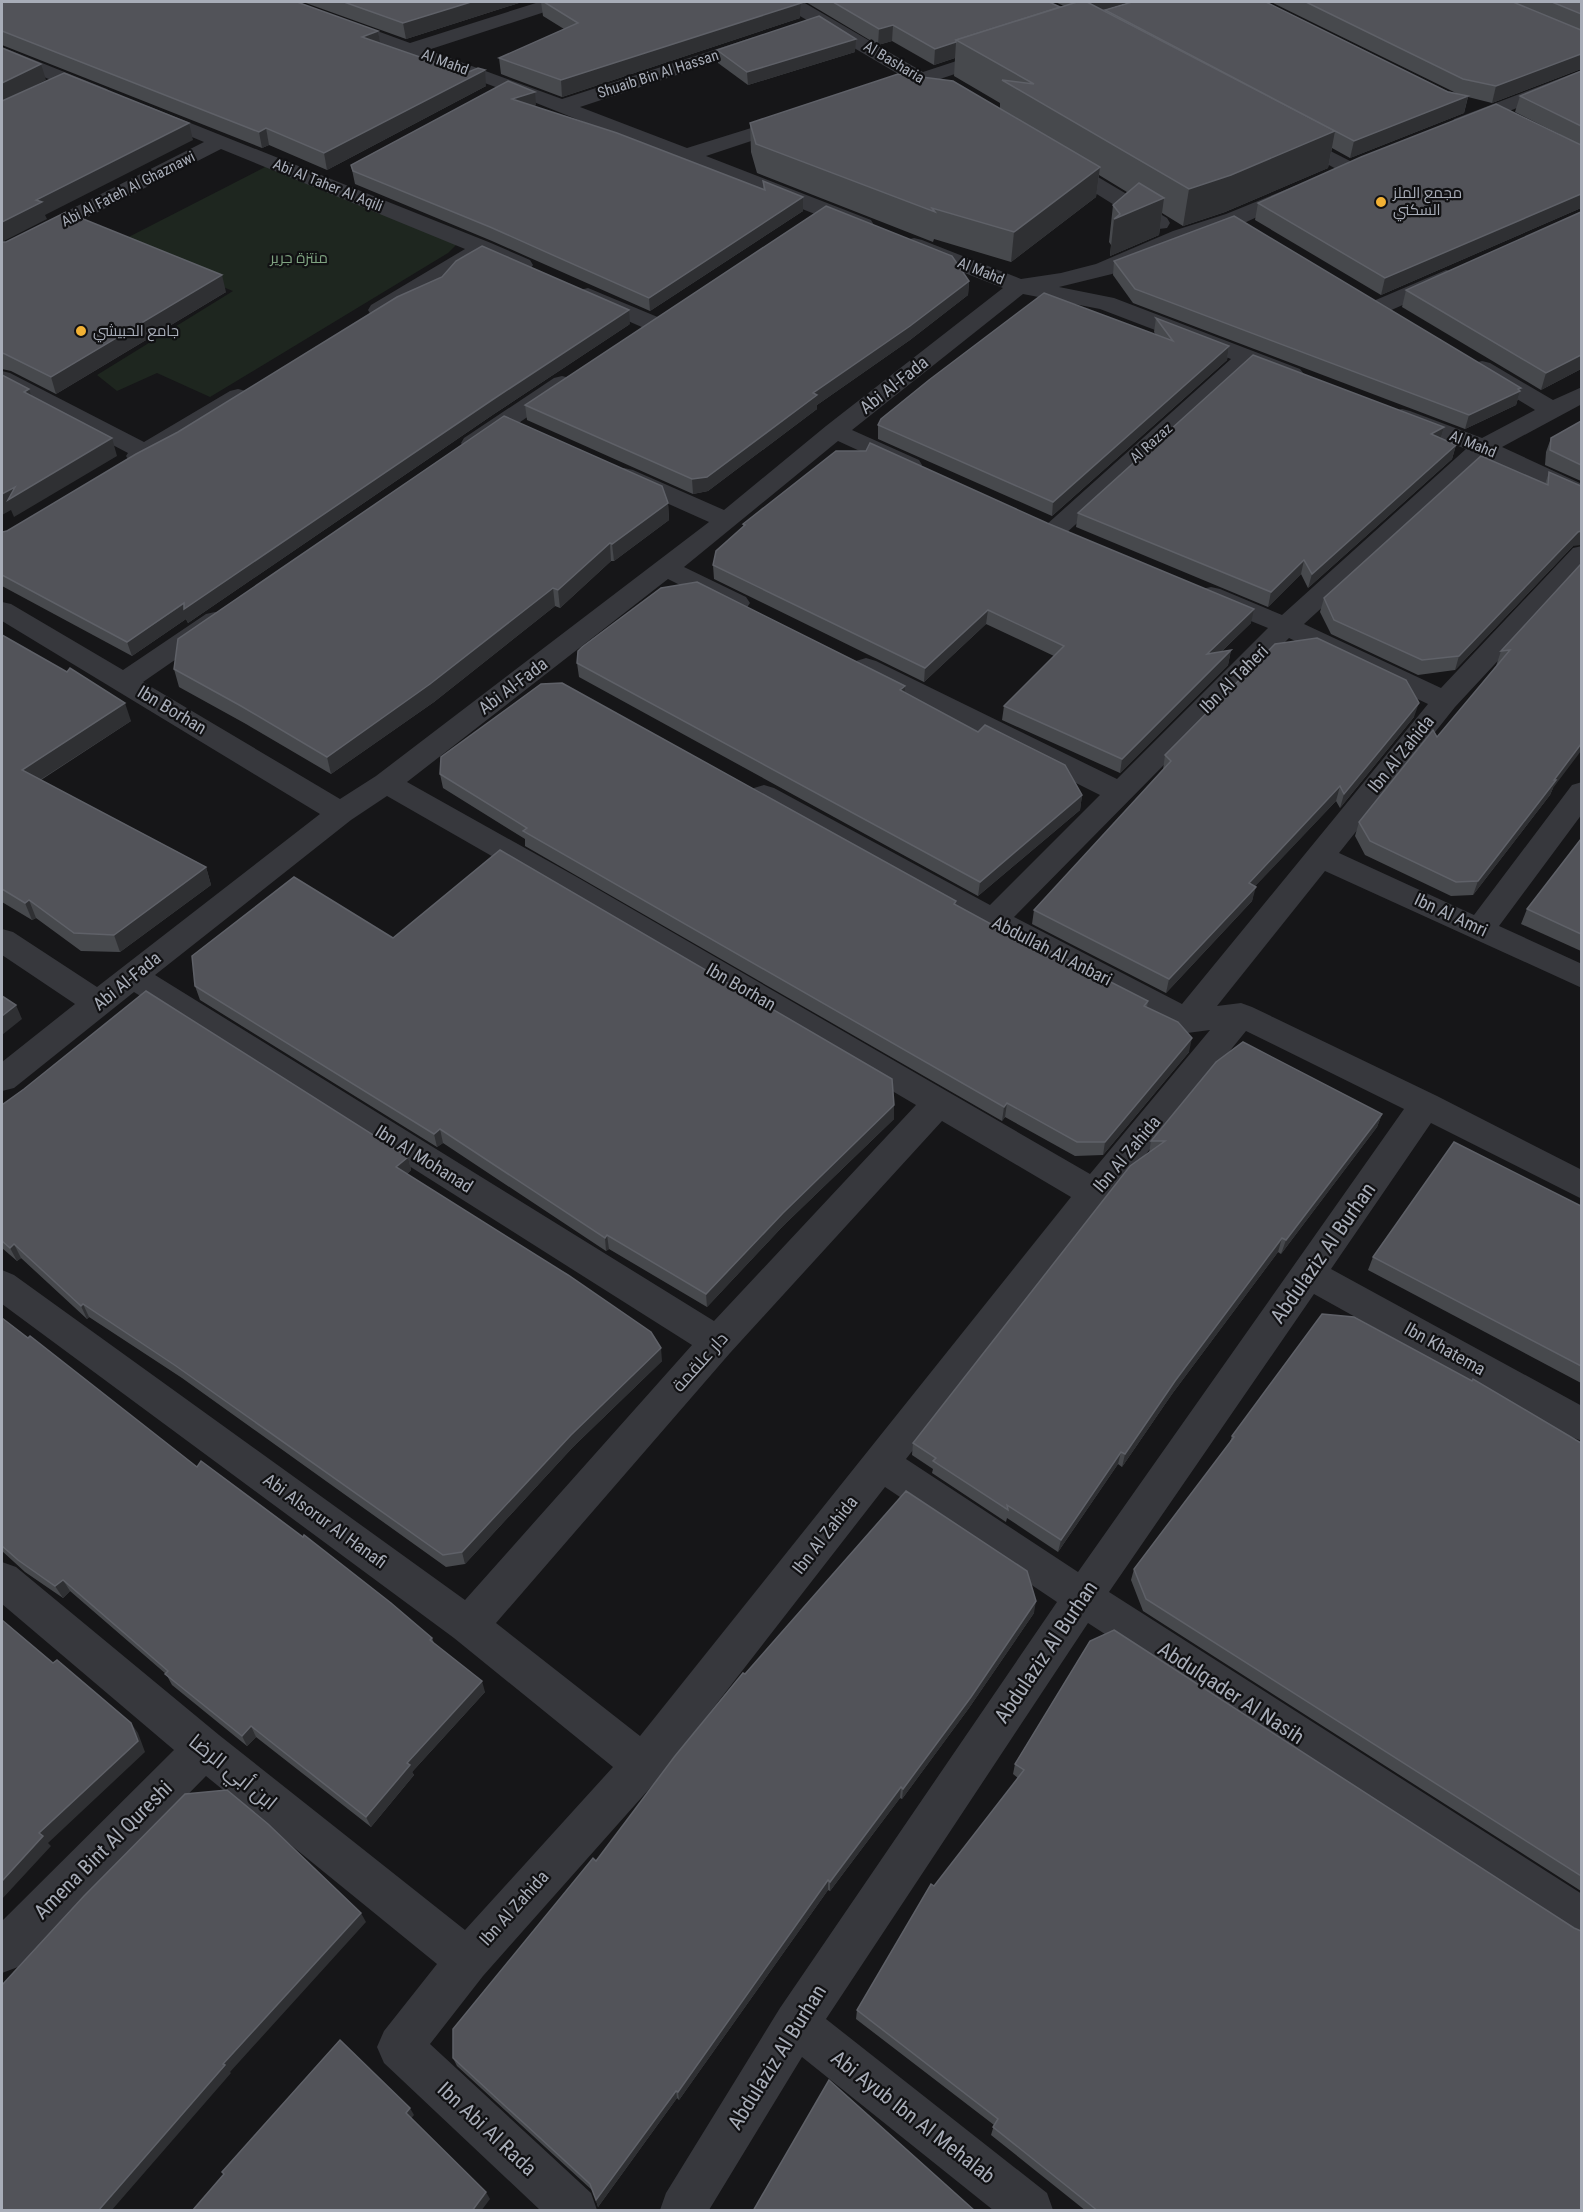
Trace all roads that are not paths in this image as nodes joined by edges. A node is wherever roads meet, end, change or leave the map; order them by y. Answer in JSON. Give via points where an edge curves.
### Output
{"nodes":[{"id":1,"x":282,"y":2,"type":"edge"},
{"id":2,"x":556,"y":2,"type":"edge"},
{"id":3,"x":790,"y":2,"type":"edge"},
{"id":4,"x":823,"y":20,"type":"junction"},
{"id":5,"x":800,"y":28,"type":"edge"},
{"id":6,"x":777,"y":35,"type":"edge"},
{"id":7,"x":412,"y":49,"type":"junction"},
{"id":8,"x":1013,"y":49,"type":"edge"},
{"id":9,"x":2,"y":53,"type":"edge"},
{"id":10,"x":1581,"y":76,"type":"edge"},
{"id":11,"x":922,"y":79,"type":"junction"},
{"id":12,"x":508,"y":85,"type":"junction"},
{"id":13,"x":487,"y":96,"type":"edge"},
{"id":14,"x":866,"y":97,"type":"edge"},
{"id":15,"x":952,"y":97,"type":"edge"},
{"id":16,"x":1462,"y":104,"type":"edge"},
{"id":17,"x":562,"y":106,"type":"junction"},
{"id":18,"x":1493,"y":111,"type":"junction"},
{"id":19,"x":810,"y":115,"type":"edge"},
{"id":20,"x":1512,"y":121,"type":"edge"},
{"id":21,"x":1277,"y":130,"type":"edge"},
{"id":22,"x":1437,"y":133,"type":"edge"},
{"id":23,"x":222,"y":141,"type":"junction"},
{"id":24,"x":1041,"y":152,"type":"edge"},
{"id":25,"x":687,"y":155,"type":"junction"},
{"id":26,"x":1371,"y":160,"type":"edge"},
{"id":27,"x":1349,"y":168,"type":"junction"},
{"id":28,"x":345,"y":172,"type":"dead end"},
{"id":29,"x":324,"y":183,"type":"junction"},
{"id":30,"x":878,"y":231,"type":"edge"},
{"id":31,"x":1181,"y":236,"type":"junction"},
{"id":32,"x":900,"y":239,"type":"edge"},
{"id":33,"x":483,"y":248,"type":"junction"},
{"id":34,"x":2,"y":252,"type":"edge"},
{"id":35,"x":1464,"y":269,"type":"edge"},
{"id":36,"x":536,"y":272,"type":"edge"},
{"id":37,"x":568,"y":286,"type":"edge"},
{"id":38,"x":1019,"y":286,"type":"junction"},
{"id":39,"x":1360,"y":295,"type":"edge"},
{"id":40,"x":1379,"y":307,"type":"junction"},
{"id":41,"x":1399,"y":319,"type":"edge"},
{"id":42,"x":360,"y":322,"type":"edge"},
{"id":43,"x":652,"y":324,"type":"edge"},
{"id":44,"x":1460,"y":355,"type":"edge"},
{"id":45,"x":1247,"y":357,"type":"junction"},
{"id":46,"x":583,"y":369,"type":"edge"},
{"id":47,"x":2,"y":378,"type":"edge"},
{"id":48,"x":1311,"y":381,"type":"edge"},
{"id":49,"x":258,"y":384,"type":"edge"},
{"id":50,"x":1581,"y":394,"type":"edge"},
{"id":51,"x":1551,"y":408,"type":"junction"},
{"id":52,"x":1386,"y":410,"type":"edge"},
{"id":53,"x":835,"y":431,"type":"junction"},
{"id":54,"x":1483,"y":447,"type":"junction"},
{"id":55,"x":145,"y":452,"type":"junction"},
{"id":56,"x":456,"y":455,"type":"edge"},
{"id":57,"x":600,"y":464,"type":"edge"},
{"id":58,"x":114,"y":470,"type":"edge"},
{"id":59,"x":929,"y":474,"type":"edge"},
{"id":60,"x":1581,"y":494,"type":"edge"},
{"id":61,"x":727,"y":521,"type":"junction"},
{"id":62,"x":1055,"y":530,"type":"edge"},
{"id":63,"x":1581,"y":554,"type":"edge"},
{"id":64,"x":666,"y":568,"type":"junction"},
{"id":65,"x":1187,"y":585,"type":"edge"},
{"id":66,"x":232,"y":608,"type":"edge"},
{"id":67,"x":2,"y":610,"type":"edge"},
{"id":68,"x":761,"y":615,"type":"edge"},
{"id":69,"x":1286,"y":626,"type":"junction"},
{"id":70,"x":846,"y":657,"type":"edge"},
{"id":71,"x":125,"y":682,"type":"junction"},
{"id":72,"x":1445,"y":701,"type":"junction"},
{"id":73,"x":386,"y":783,"type":"junction"},
{"id":74,"x":743,"y":784,"type":"edge"},
{"id":75,"x":1581,"y":792,"type":"edge"},
{"id":76,"x":1121,"y":793,"type":"junction"},
{"id":77,"x":341,"y":813,"type":"junction"},
{"id":78,"x":1319,"y":856,"type":"junction"},
{"id":79,"x":993,"y":920,"type":"junction"},
{"id":80,"x":1480,"y":929,"type":"junction"},
{"id":81,"x":2,"y":940,"type":"edge"},
{"id":82,"x":132,"y":976,"type":"junction"},
{"id":83,"x":1581,"y":977,"type":"edge"},
{"id":84,"x":98,"y":1004,"type":"junction"},
{"id":85,"x":1241,"y":1015,"type":"junction"},
{"id":86,"x":1187,"y":1021,"type":"junction"},
{"id":87,"x":2,"y":1079,"type":"edge"},
{"id":88,"x":937,"y":1104,"type":"junction"},
{"id":89,"x":1425,"y":1105,"type":"junction"},
{"id":90,"x":1581,"y":1186,"type":"edge"},
{"id":91,"x":1094,"y":1193,"type":"junction"},
{"id":92,"x":1309,"y":1274,"type":"junction"},
{"id":93,"x":2,"y":1285,"type":"edge"},
{"id":94,"x":717,"y":1342,"type":"junction"},
{"id":95,"x":1581,"y":1425,"type":"edge"},
{"id":96,"x":882,"y":1464,"type":"junction"},
{"id":97,"x":2,"y":1580,"type":"edge"},
{"id":98,"x":1083,"y":1597,"type":"junction"},
{"id":99,"x":468,"y":1625,"type":"junction"},
{"id":100,"x":204,"y":1749,"type":"junction"},
{"id":101,"x":643,"y":1765,"type":"junction"},
{"id":102,"x":1581,"y":1920,"type":"edge"},
{"id":103,"x":2,"y":1951,"type":"edge"},
{"id":104,"x":467,"y":1960,"type":"junction"},
{"id":105,"x":796,"y":2024,"type":"junction"},
{"id":106,"x":400,"y":2047,"type":"joint"},
{"id":107,"x":574,"y":2211,"type":"edge"},
{"id":108,"x":683,"y":2211,"type":"edge"},
{"id":109,"x":1030,"y":2211,"type":"edge"}],
"edges":[{"from":1,"to":7,"type":"street","name":"Al Mahd"},
{"from":2,"to":7,"type":"street"},
{"from":3,"to":4,"type":"street","name":"Al Basharia"},
{"from":4,"to":5,"type":"street"},
{"from":4,"to":11,"type":"street","name":"Al Basharia"},
{"from":6,"to":17,"type":"street","name":"Shuaib Bin Al Hassan"},
{"from":7,"to":12,"type":"street","name":"Al Mahd"},
{"from":8,"to":11,"type":"street"},
{"from":9,"to":23,"type":"street","name":"Abi Al Taher Al Aqili","via":[[58,85],[128,104]]},
{"from":10,"to":18,"type":"street"},
{"from":11,"to":14,"type":"street"},
{"from":11,"to":15,"type":"street","name":"Al Basharia"},
{"from":12,"to":13,"type":"street"},
{"from":12,"to":17,"type":"street","name":"Al Mahd"},
{"from":16,"to":18,"type":"street"},
{"from":17,"to":25,"type":"street","name":"Al Mahd"},
{"from":18,"to":20,"type":"street"},
{"from":18,"to":22,"type":"street"},
{"from":19,"to":25,"type":"street"},
{"from":21,"to":27,"type":"street"},
{"from":23,"to":29,"type":"street","name":"Abi Al Taher Al Aqili"},
{"from":23,"to":34,"type":"street","name":"Abi Al Fateh Al Ghaznawi"},
{"from":24,"to":31,"type":"street"},
{"from":25,"to":30,"type":"street","name":"Al Mahd","via":[[814,215]]},
{"from":26,"to":27,"type":"street"},
{"from":27,"to":31,"type":"street","via":[[1244,225]]},
{"from":28,"to":29,"type":"street"},
{"from":29,"to":33,"type":"street","name":"Abi Al Taher Al Aqili"},
{"from":31,"to":38,"type":"street","via":[[1104,268],[1062,280]]},
{"from":32,"to":38,"type":"street","name":"Al Mahd"},
{"from":33,"to":36,"type":"street","name":"Abi Al Taher Al Aqili"},
{"from":33,"to":42,"type":"street"},
{"from":35,"to":40,"type":"street"},
{"from":37,"to":43,"type":"street"},
{"from":38,"to":45,"type":"street","name":"Al Mahd","via":[[1106,303]]},
{"from":38,"to":53,"type":"street","name":"Abi Al-Fada"},
{"from":39,"to":40,"type":"street"},
{"from":40,"to":41,"type":"street"},
{"from":44,"to":51,"type":"street"},
{"from":45,"to":48,"type":"street","name":"Al Mahd"},
{"from":45,"to":62,"type":"street","name":"Al Razaz"},
{"from":46,"to":56,"type":"street","via":[[515,426]]},
{"from":47,"to":55,"type":"street"},
{"from":49,"to":55,"type":"street"},
{"from":50,"to":51,"type":"street","name":"Ibn Al Taheri"},
{"from":51,"to":54,"type":"street","name":"Ibn Al Taheri"},
{"from":52,"to":54,"type":"street","name":"Al Mahd"},
{"from":53,"to":59,"type":"street"},
{"from":53,"to":61,"type":"street","name":"Abi Al-Fada"},
{"from":54,"to":60,"type":"street","name":"Al Mahd"},
{"from":54,"to":69,"type":"street","name":"Ibn Al Taheri"},
{"from":55,"to":58,"type":"street"},
{"from":57,"to":61,"type":"street"},
{"from":61,"to":64,"type":"street","name":"Abi Al-Fada"},
{"from":63,"to":72,"type":"street","name":"Ibn Al Zahida"},
{"from":64,"to":68,"type":"street"},
{"from":64,"to":73,"type":"street","name":"Abi Al-Fada","via":[[547,674]]},
{"from":65,"to":69,"type":"street"},
{"from":66,"to":71,"type":"street"},
{"from":67,"to":71,"type":"street","name":"Ibn Borhan"},
{"from":69,"to":72,"type":"street"},
{"from":69,"to":76,"type":"street","name":"Ibn Al Taheri"},
{"from":70,"to":76,"type":"street"},
{"from":71,"to":77,"type":"street","name":"Ibn Borhan"},
{"from":72,"to":78,"type":"street","name":"Ibn Al Zahida"},
{"from":73,"to":77,"type":"street","name":"Abi Al-Fada"},
{"from":73,"to":88,"type":"street","name":"Ibn Borhan","via":[[518,856]]},
{"from":74,"to":79,"type":"street","name":"Abdullah Al Anbari"},
{"from":75,"to":80,"type":"street"},
{"from":76,"to":79,"type":"street","name":"Ibn Al Taheri"},
{"from":77,"to":82,"type":"street","name":"Abi Al-Fada"},
{"from":78,"to":80,"type":"street","name":"Ibn Al Amri"},
{"from":78,"to":86,"type":"street","name":"Ibn Al Zahida"},
{"from":79,"to":86,"type":"street","name":"Abdullah Al Anbari"},
{"from":80,"to":83,"type":"street","name":"Ibn Al Amri"},
{"from":81,"to":84,"type":"street"},
{"from":82,"to":84,"type":"street","name":"Abi Al-Fada"},
{"from":82,"to":94,"type":"street","name":"Ibn Al Mohanad"},
{"from":84,"to":87,"type":"street","name":"Abi Al-Fada"},
{"from":85,"to":86,"type":"street"},
{"from":85,"to":89,"type":"street"},
{"from":85,"to":91,"type":"street","name":"Ibn Al Zahida"},
{"from":88,"to":91,"type":"street","name":"Ibn Borhan"},
{"from":88,"to":94,"type":"street","name":"دار علقمة"},
{"from":89,"to":90,"type":"street"},
{"from":89,"to":92,"type":"street","name":"Abdulaziz Al Burhan"},
{"from":91,"to":96,"type":"street","name":"Ibn Al Zahida"},
{"from":92,"to":95,"type":"street","name":"Ibn Khatema"},
{"from":92,"to":98,"type":"street","name":"Abdulaziz Al Burhan"},
{"from":93,"to":99,"type":"street","name":"Abi Alsorur Al Hanafi"},
{"from":94,"to":99,"type":"street","name":"دار علقمة"},
{"from":96,"to":98,"type":"street","name":"Abdulqader Al Nasih"},
{"from":96,"to":101,"type":"street","name":"Ibn Al Zahida"},
{"from":97,"to":100,"type":"street","name":"ابن أبي الرضا"},
{"from":98,"to":102,"type":"street","name":"Abdulqader Al Nasih"},
{"from":98,"to":105,"type":"street","name":"Abdulaziz Al Burhan"},
{"from":99,"to":101,"type":"street","name":"Abi Alsorur Al Hanafi"},
{"from":100,"to":103,"type":"street","name":"Amena Bint Al Qureshi"},
{"from":100,"to":104,"type":"street","name":"ابن أبي الرضا"},
{"from":101,"to":104,"type":"street","name":"Ibn Al Zahida"},
{"from":104,"to":106,"type":"street","name":"Ibn Al Zahida"},
{"from":105,"to":108,"type":"street","name":"Abdulaziz Al Burhan"},
{"from":105,"to":109,"type":"street","name":"Abi Ayub Ibn Al Mehalab"},
{"from":106,"to":107,"type":"street","name":"Ibn Abi Al Rada"}]}
